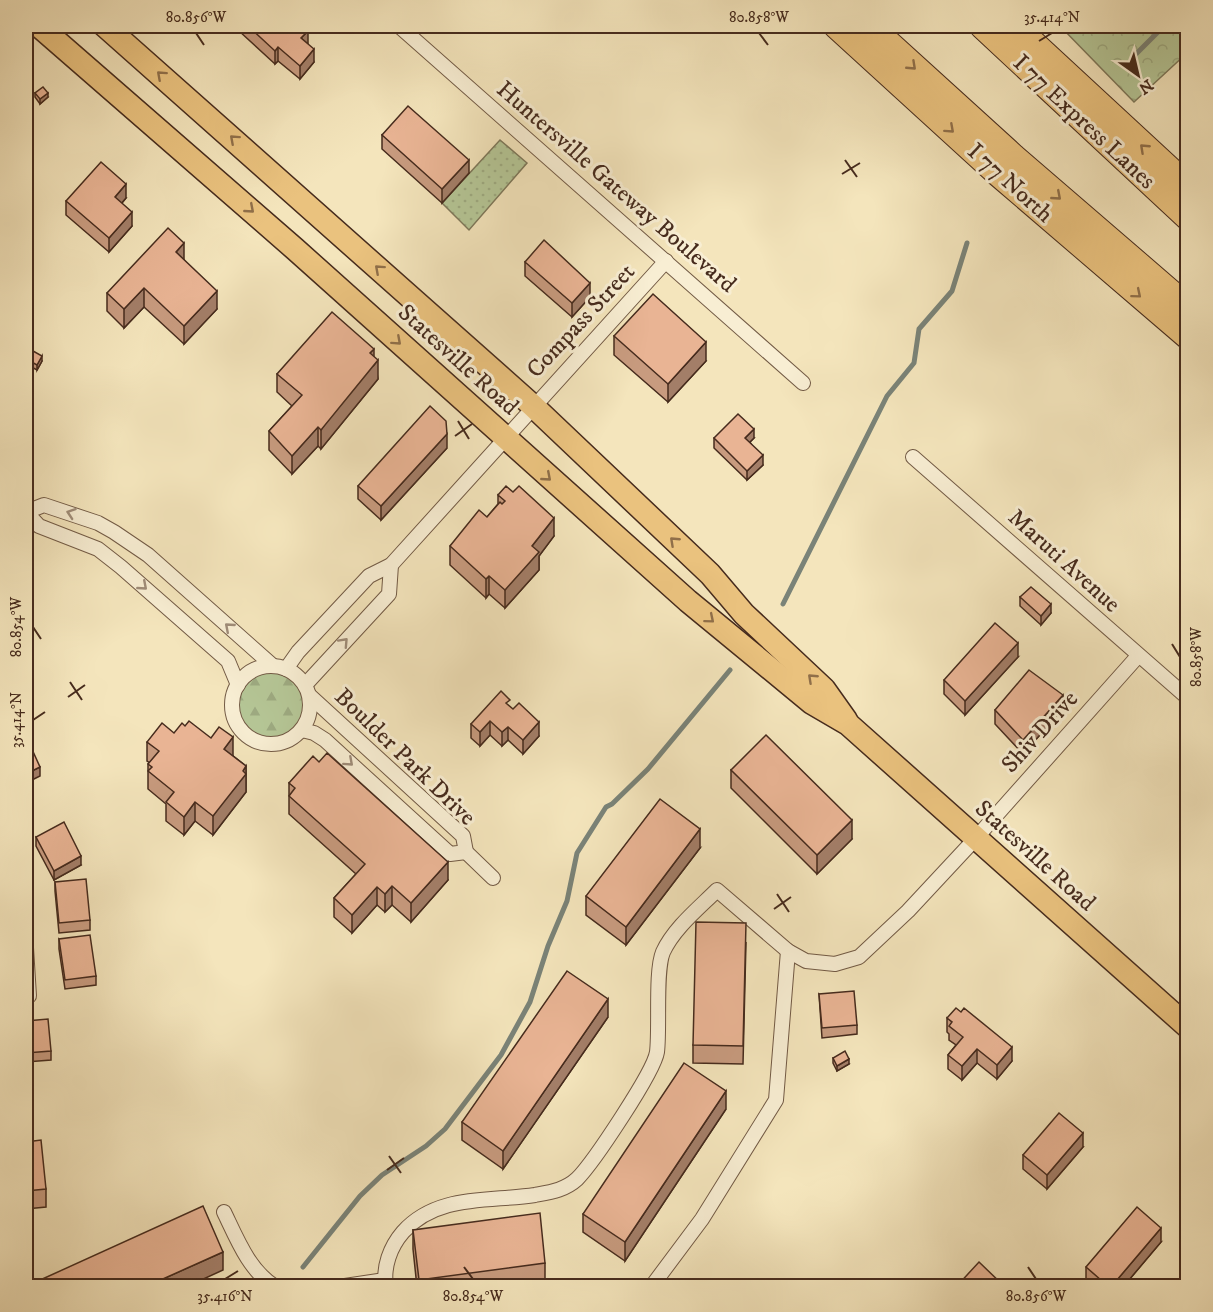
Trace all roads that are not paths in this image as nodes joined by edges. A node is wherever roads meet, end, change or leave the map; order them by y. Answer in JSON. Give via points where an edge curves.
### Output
{"nodes":[{"id":1,"x":39,"y":26,"type":"edge"},
{"id":2,"x":105,"y":26,"type":"edge"},
{"id":3,"x":399,"y":26,"type":"edge"},
{"id":4,"x":824,"y":26,"type":"edge"},
{"id":5,"x":837,"y":26,"type":"edge"},
{"id":6,"x":870,"y":26,"type":"edge"},
{"id":7,"x":983,"y":26,"type":"edge"},
{"id":8,"x":1014,"y":26,"type":"edge"},
{"id":9,"x":906,"y":90,"type":"junction"},
{"id":10,"x":1188,"y":188,"type":"edge"},
{"id":11,"x":1188,"y":217,"type":"edge"},
{"id":12,"x":666,"y":261,"type":"junction"},
{"id":13,"x":1188,"y":308,"type":"edge"},
{"id":14,"x":1188,"y":336,"type":"edge"},
{"id":15,"x":803,"y":383,"type":"dead end"},
{"id":16,"x":533,"y":406,"type":"junction"},
{"id":17,"x":504,"y":438,"type":"junction"},
{"id":18,"x":913,"y":457,"type":"dead end"},
{"id":19,"x":26,"y":512,"type":"edge"},
{"id":20,"x":392,"y":564,"type":"junction"},
{"id":21,"x":1138,"y":656,"type":"junction"},
{"id":22,"x":279,"y":667,"type":"junction"},
{"id":23,"x":238,"y":685,"type":"junction"},
{"id":24,"x":307,"y":691,"type":"junction"},
{"id":25,"x":1188,"y":698,"type":"edge"},
{"id":26,"x":848,"y":724,"type":"junction"},
{"id":27,"x":302,"y":730,"type":"junction"},
{"id":28,"x":976,"y":838,"type":"junction"},
{"id":29,"x":466,"y":852,"type":"junction"},
{"id":30,"x":493,"y":878,"type":"dead end"},
{"id":31,"x":26,"y":948,"type":"edge"},
{"id":32,"x":788,"y":951,"type":"junction"},
{"id":33,"x":27,"y":996,"type":"edge"},
{"id":34,"x":1188,"y":1027,"type":"edge"},
{"id":35,"x":224,"y":1212,"type":"dead end"},
{"id":36,"x":385,"y":1283,"type":"edge"},
{"id":37,"x":274,"y":1287,"type":"edge"},
{"id":38,"x":345,"y":1287,"type":"edge"},
{"id":39,"x":652,"y":1287,"type":"edge"}],
"edges":[{"from":1,"to":17,"type":"main road","name":"Statesville Road","one_way":true},
{"from":16,"to":2,"type":"main road","name":"Statesville Road","one_way":true},
{"from":3,"to":12,"type":"street","name":"Huntersville Gateway Boulevard"},
{"from":4,"to":9,"type":"highway"},
{"from":5,"to":9,"type":"highway","name":"I 77 North"},
{"from":6,"to":13,"type":"highway","one_way":true},
{"from":7,"to":11,"type":"highway","name":"I 77 Express Lanes"},
{"from":10,"to":8,"type":"highway","one_way":true},
{"from":9,"to":14,"type":"highway","name":"I 77 North","one_way":true},
{"from":12,"to":15,"type":"street","name":"Huntersville Gateway Boulevard"},
{"from":12,"to":16,"type":"street","name":"Compass Street"},
{"from":16,"to":17,"type":"street","name":"Compass Street"},
{"from":26,"to":16,"type":"main road","name":"Statesville Road","one_way":true,"via":[[825,689]]},
{"from":17,"to":20,"type":"street","name":"Compass Street"},
{"from":17,"to":26,"type":"main road","name":"Statesville Road","one_way":true,"via":[[688,601],[812,703]]},
{"from":18,"to":21,"type":"street","name":"Maruti Avenue"},
{"from":22,"to":19,"type":"street","one_way":true,"via":[[148,555],[114,532],[44,505]]},
{"from":19,"to":23,"type":"street","one_way":true,"via":[[39,526],[98,549],[121,567],[228,661]]},
{"from":20,"to":22,"type":"street","name":"Compass Street","via":[[369,576]]},
{"from":24,"to":20,"type":"street","one_way":true,"via":[[389,594]]},
{"from":21,"to":25,"type":"street","name":"Maruti Avenue"},
{"from":21,"to":28,"type":"street","name":"Shiv Drive"},
{"from":22,"to":23,"type":"street","via":[[252,671]]},
{"from":22,"to":24,"type":"street"},
{"from":23,"to":27,"type":"street","via":[[232,710],[245,734],[269,744],[281,743]]},
{"from":24,"to":27,"type":"street","via":[[308,720]]},
{"from":24,"to":29,"type":"street","name":"Boulder Park Drive","via":[[463,836]]},
{"from":26,"to":28,"type":"main road","name":"Statesville Road"},
{"from":27,"to":29,"type":"street","name":"Boulder Park Drive","one_way":true,"via":[[325,740],[450,854]]},
{"from":28,"to":32,"type":"street","name":"Shiv Drive","via":[[859,957],[835,964],[806,961]]},
{"from":28,"to":34,"type":"main road","name":"Statesville Road"},
{"from":29,"to":30,"type":"street","name":"Boulder Park Drive"},
{"from":31,"to":33,"type":"street"},
{"from":32,"to":36,"type":"street","name":"Shiv Drive","via":[[717,890],[678,930],[663,952],[657,1054],[646,1080],[577,1178],[560,1191],[463,1201],[434,1208],[412,1222],[396,1240],[387,1260]]},
{"from":32,"to":39,"type":"street","via":[[776,1100],[702,1219]]},
{"from":35,"to":37,"type":"street","via":[[256,1271]]},
{"from":36,"to":38,"type":"street"}]}
